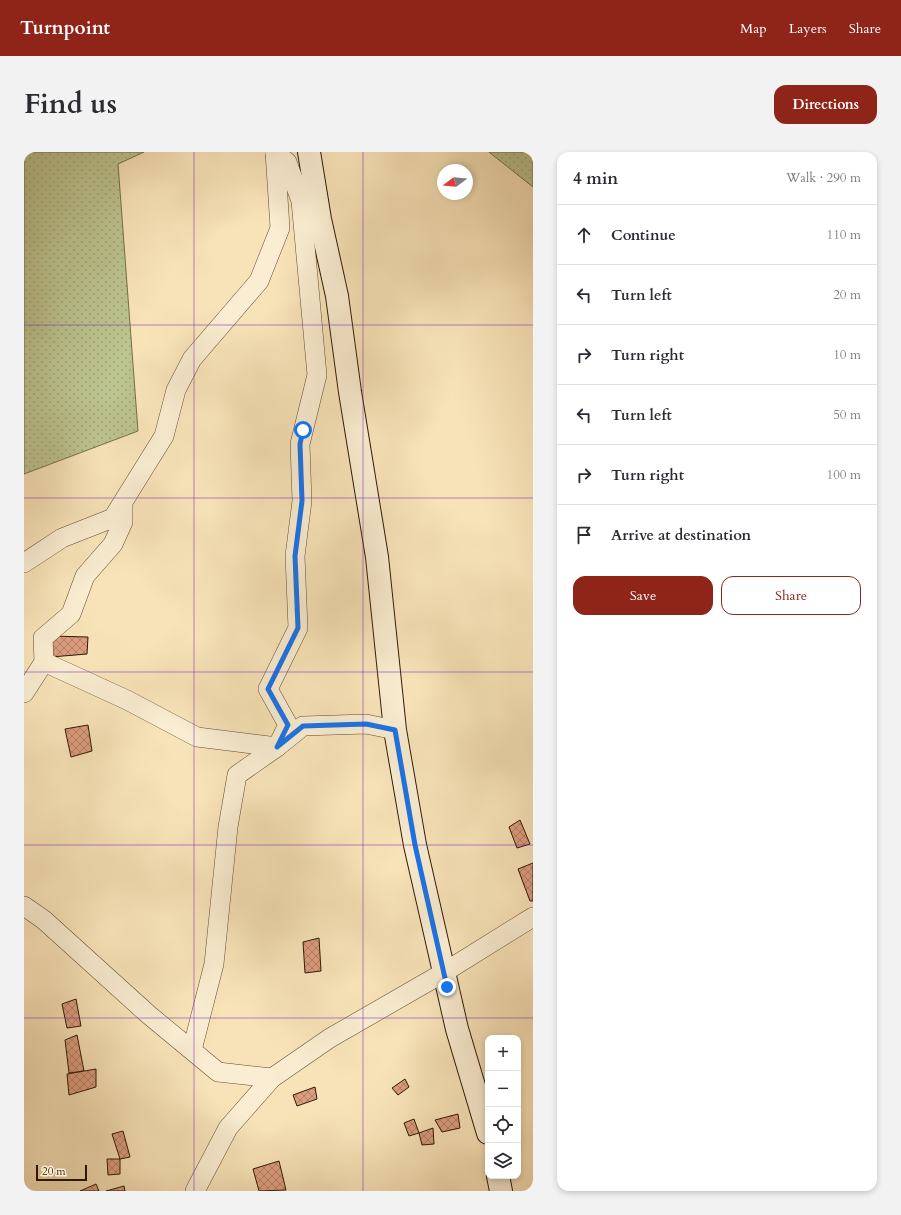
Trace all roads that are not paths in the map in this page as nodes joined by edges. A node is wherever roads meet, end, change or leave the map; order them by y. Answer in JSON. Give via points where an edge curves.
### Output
{"nodes":[{"id":1,"x":309,"y":152,"type":"edge"},
{"id":2,"x":275,"y":153,"type":"edge"},
{"id":3,"x":123,"y":501,"type":"junction"},
{"id":4,"x":24,"y":563,"type":"edge"},
{"id":5,"x":44,"y":662,"type":"junction"},
{"id":6,"x":24,"y":693,"type":"edge"},
{"id":7,"x":395,"y":730,"type":"junction"},
{"id":8,"x":277,"y":747,"type":"junction"},
{"id":9,"x":24,"y":906,"type":"edge"},
{"id":10,"x":533,"y":917,"type":"edge"},
{"id":11,"x":443,"y":973,"type":"junction"},
{"id":12,"x":192,"y":1050,"type":"junction"},
{"id":13,"x":272,"y":1078,"type":"junction"},
{"id":14,"x":485,"y":1123,"type":"edge"},
{"id":15,"x":499,"y":1179,"type":"edge"},
{"id":16,"x":195,"y":1191,"type":"edge"},
{"id":17,"x":501,"y":1191,"type":"edge"}],
"edges":[{"from":1,"to":7,"type":"main road","via":[[337,296],[377,557]]},
{"from":2,"to":3,"type":"street","via":[[280,228],[258,281],[192,359],[176,390],[164,436]]},
{"from":2,"to":8,"type":"street","via":[[288,162],[301,201],[317,375],[300,444],[302,501],[295,556],[298,628],[268,689],[288,725]]},
{"from":3,"to":4,"type":"street","via":[[114,518],[62,538]]},
{"from":3,"to":5,"type":"street","via":[[123,522],[113,544],[86,576],[71,614],[43,638]]},
{"from":5,"to":6,"type":"street"},
{"from":5,"to":8,"type":"street","via":[[128,700],[196,737]]},
{"from":7,"to":8,"type":"street","via":[[366,724],[303,726]]},
{"from":7,"to":11,"type":"main road","via":[[415,845]]},
{"from":8,"to":12,"type":"street","via":[[237,775],[228,827],[214,964]]},
{"from":9,"to":12,"type":"street","via":[[44,920],[149,1015]]},
{"from":10,"to":11,"type":"street"},
{"from":11,"to":13,"type":"street","via":[[330,1038]]},
{"from":11,"to":14,"type":"main road"},
{"from":12,"to":13,"type":"street","via":[[218,1072]]},
{"from":13,"to":16,"type":"street","via":[[228,1128]]},
{"from":15,"to":17,"type":"main road"}]}
